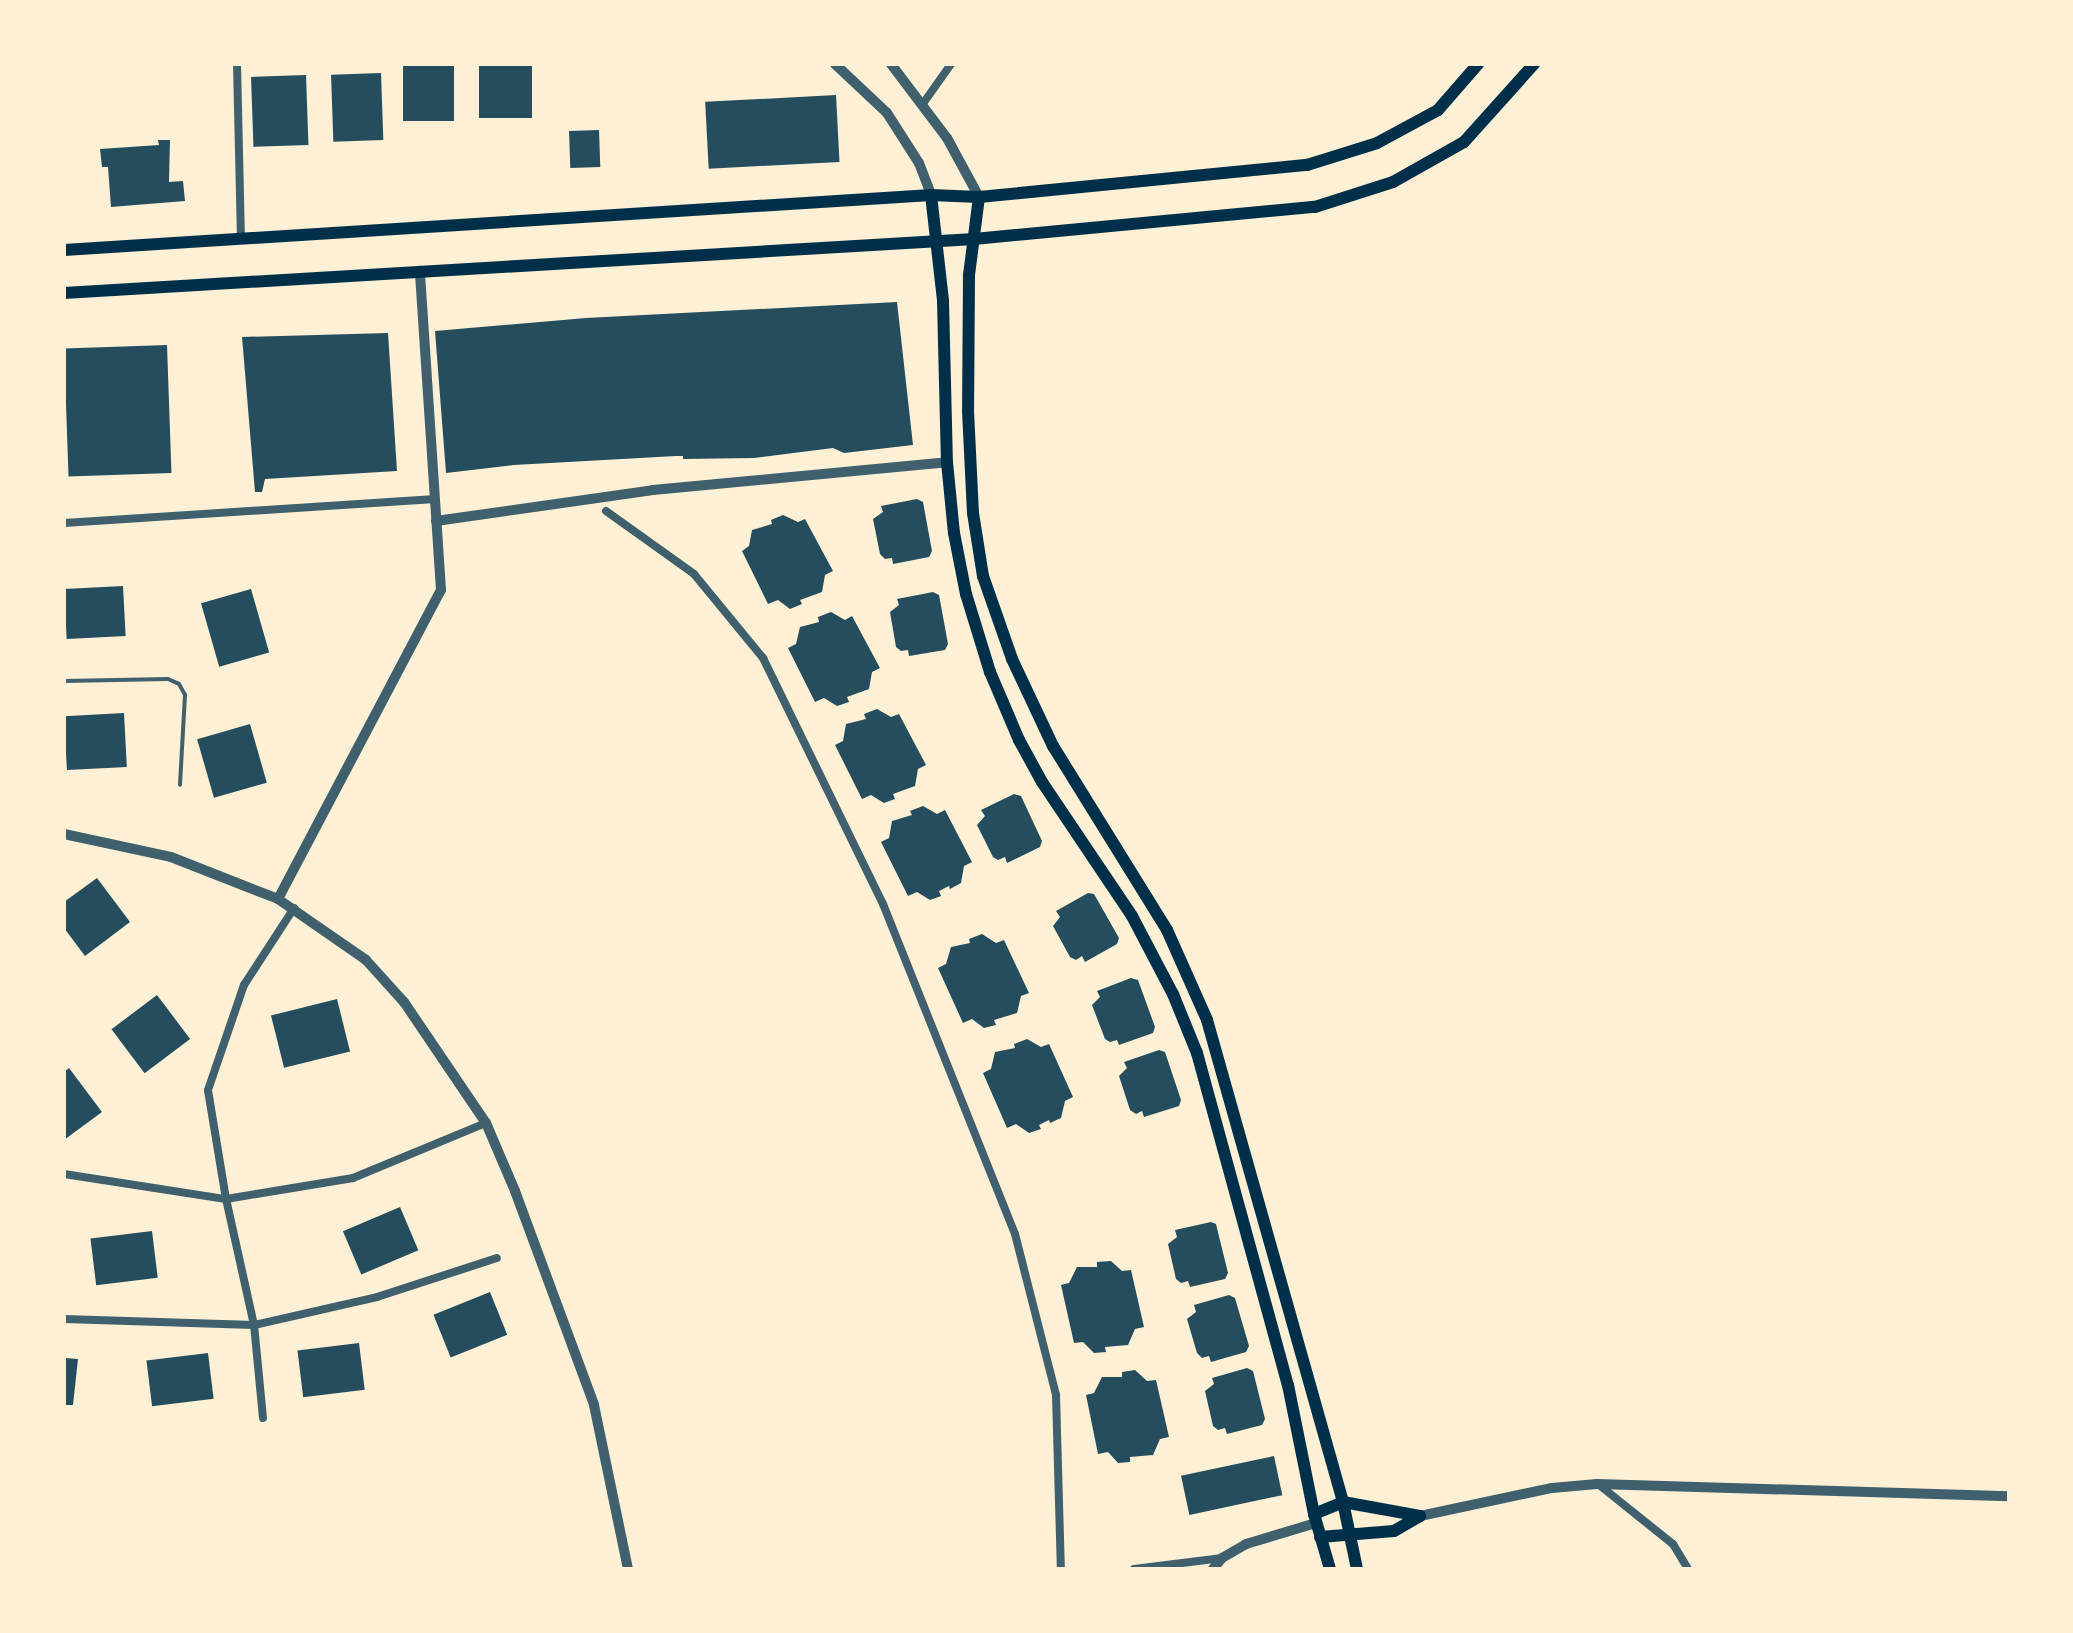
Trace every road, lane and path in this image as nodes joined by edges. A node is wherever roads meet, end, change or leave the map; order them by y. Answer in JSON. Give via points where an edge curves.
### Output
{"nodes":[{"id":1,"x":237,"y":64,"type":"edge"},
{"id":2,"x":835,"y":64,"type":"edge"},
{"id":3,"x":891,"y":64,"type":"edge"},
{"id":4,"x":951,"y":64,"type":"edge"},
{"id":5,"x":1478,"y":64,"type":"edge"},
{"id":6,"x":1534,"y":64,"type":"edge"},
{"id":7,"x":922,"y":105,"type":"junction"},
{"id":8,"x":931,"y":195,"type":"junction"},
{"id":9,"x":979,"y":197,"type":"junction"},
{"id":10,"x":241,"y":239,"type":"junction"},
{"id":11,"x":936,"y":239,"type":"junction"},
{"id":12,"x":974,"y":239,"type":"junction"},
{"id":13,"x":64,"y":250,"type":"edge"},
{"id":14,"x":420,"y":271,"type":"junction"},
{"id":15,"x":64,"y":293,"type":"edge"},
{"id":16,"x":947,"y":462,"type":"junction"},
{"id":17,"x":435,"y":499,"type":"junction"},
{"id":18,"x":606,"y":511,"type":"dead end"},
{"id":19,"x":436,"y":521,"type":"junction"},
{"id":20,"x":64,"y":523,"type":"edge"},
{"id":21,"x":64,"y":681,"type":"edge"},
{"id":22,"x":180,"y":785,"type":"dead end"},
{"id":23,"x":64,"y":834,"type":"edge"},
{"id":24,"x":278,"y":899,"type":"junction"},
{"id":25,"x":294,"y":908,"type":"junction"},
{"id":26,"x":486,"y":1123,"type":"junction"},
{"id":27,"x":64,"y":1174,"type":"edge"},
{"id":28,"x":226,"y":1199,"type":"junction"},
{"id":29,"x":497,"y":1258,"type":"dead end"},
{"id":30,"x":64,"y":1319,"type":"edge"},
{"id":31,"x":254,"y":1325,"type":"junction"},
{"id":32,"x":263,"y":1418,"type":"dead end"},
{"id":33,"x":1597,"y":1484,"type":"junction"},
{"id":34,"x":2009,"y":1496,"type":"edge"},
{"id":35,"x":1343,"y":1502,"type":"junction"},
{"id":36,"x":1420,"y":1516,"type":"junction"},
{"id":37,"x":1315,"y":1519,"type":"junction"},
{"id":38,"x":1320,"y":1537,"type":"junction"},
{"id":39,"x":1350,"y":1537,"type":"junction"},
{"id":40,"x":1222,"y":1558,"type":"junction"},
{"id":41,"x":628,"y":1569,"type":"edge"},
{"id":42,"x":1061,"y":1569,"type":"edge"},
{"id":43,"x":1134,"y":1569,"type":"edge"},
{"id":44,"x":1213,"y":1569,"type":"edge"},
{"id":45,"x":1330,"y":1569,"type":"edge"},
{"id":46,"x":1357,"y":1569,"type":"edge"},
{"id":47,"x":1688,"y":1569,"type":"edge"}],
"edges":[{"from":1,"to":10,"type":"street"},
{"from":2,"to":8,"type":"street","via":[[887,113],[919,163]]},
{"from":3,"to":7,"type":"street"},
{"from":4,"to":7,"type":"street"},
{"from":5,"to":9,"type":"main road","via":[[1438,110],[1377,143],[1307,165]]},
{"from":6,"to":12,"type":"main road","via":[[1464,142],[1393,182],[1315,207]]},
{"from":7,"to":9,"type":"street"},
{"from":8,"to":9,"type":"main road"},
{"from":8,"to":10,"type":"main road"},
{"from":8,"to":11,"type":"main road"},
{"from":9,"to":12,"type":"main road"},
{"from":10,"to":13,"type":"main road"},
{"from":11,"to":12,"type":"main road"},
{"from":11,"to":14,"type":"main road"},
{"from":11,"to":16,"type":"main road"},
{"from":12,"to":35,"type":"main road","via":[[967,308],[968,411],[973,513],[983,576],[1012,659],[1053,746],[1160,918],[1202,1006]]},
{"from":14,"to":15,"type":"main road"},
{"from":14,"to":17,"type":"street"},
{"from":16,"to":19,"type":"street","via":[[653,490]]},
{"from":16,"to":37,"type":"main road","via":[[959,563],[999,696],[1042,782],[1138,925],[1197,1053],[1288,1385]]},
{"from":17,"to":19,"type":"street"},
{"from":17,"to":20,"type":"street"},
{"from":18,"to":42,"type":"street","via":[[694,574],[763,658],[883,904],[1015,1234],[1056,1395]]},
{"from":19,"to":24,"type":"street","via":[[441,590]]},
{"from":21,"to":22,"type":"lane","via":[[168,679],[179,684],[185,695]]},
{"from":23,"to":24,"type":"street","via":[[171,857]]},
{"from":24,"to":25,"type":"street"},
{"from":25,"to":26,"type":"street","via":[[385,979]]},
{"from":25,"to":28,"type":"street","via":[[244,985],[208,1090]]},
{"from":26,"to":28,"type":"street","via":[[353,1178]]},
{"from":26,"to":41,"type":"street","via":[[590,1393]]},
{"from":27,"to":28,"type":"street"},
{"from":28,"to":31,"type":"street"},
{"from":29,"to":31,"type":"street","via":[[377,1297]]},
{"from":30,"to":31,"type":"street"},
{"from":31,"to":32,"type":"street"},
{"from":33,"to":34,"type":"street"},
{"from":33,"to":36,"type":"street","via":[[1552,1488]]},
{"from":33,"to":47,"type":"street","via":[[1673,1544]]},
{"from":35,"to":36,"type":"main road"},
{"from":35,"to":37,"type":"main road"},
{"from":35,"to":39,"type":"main road"},
{"from":36,"to":39,"type":"main road","via":[[1394,1531]]},
{"from":37,"to":38,"type":"main road"},
{"from":37,"to":40,"type":"street"},
{"from":38,"to":39,"type":"main road"},
{"from":38,"to":45,"type":"main road"},
{"from":39,"to":46,"type":"main road"},
{"from":40,"to":43,"type":"street"},
{"from":40,"to":44,"type":"street"}]}
